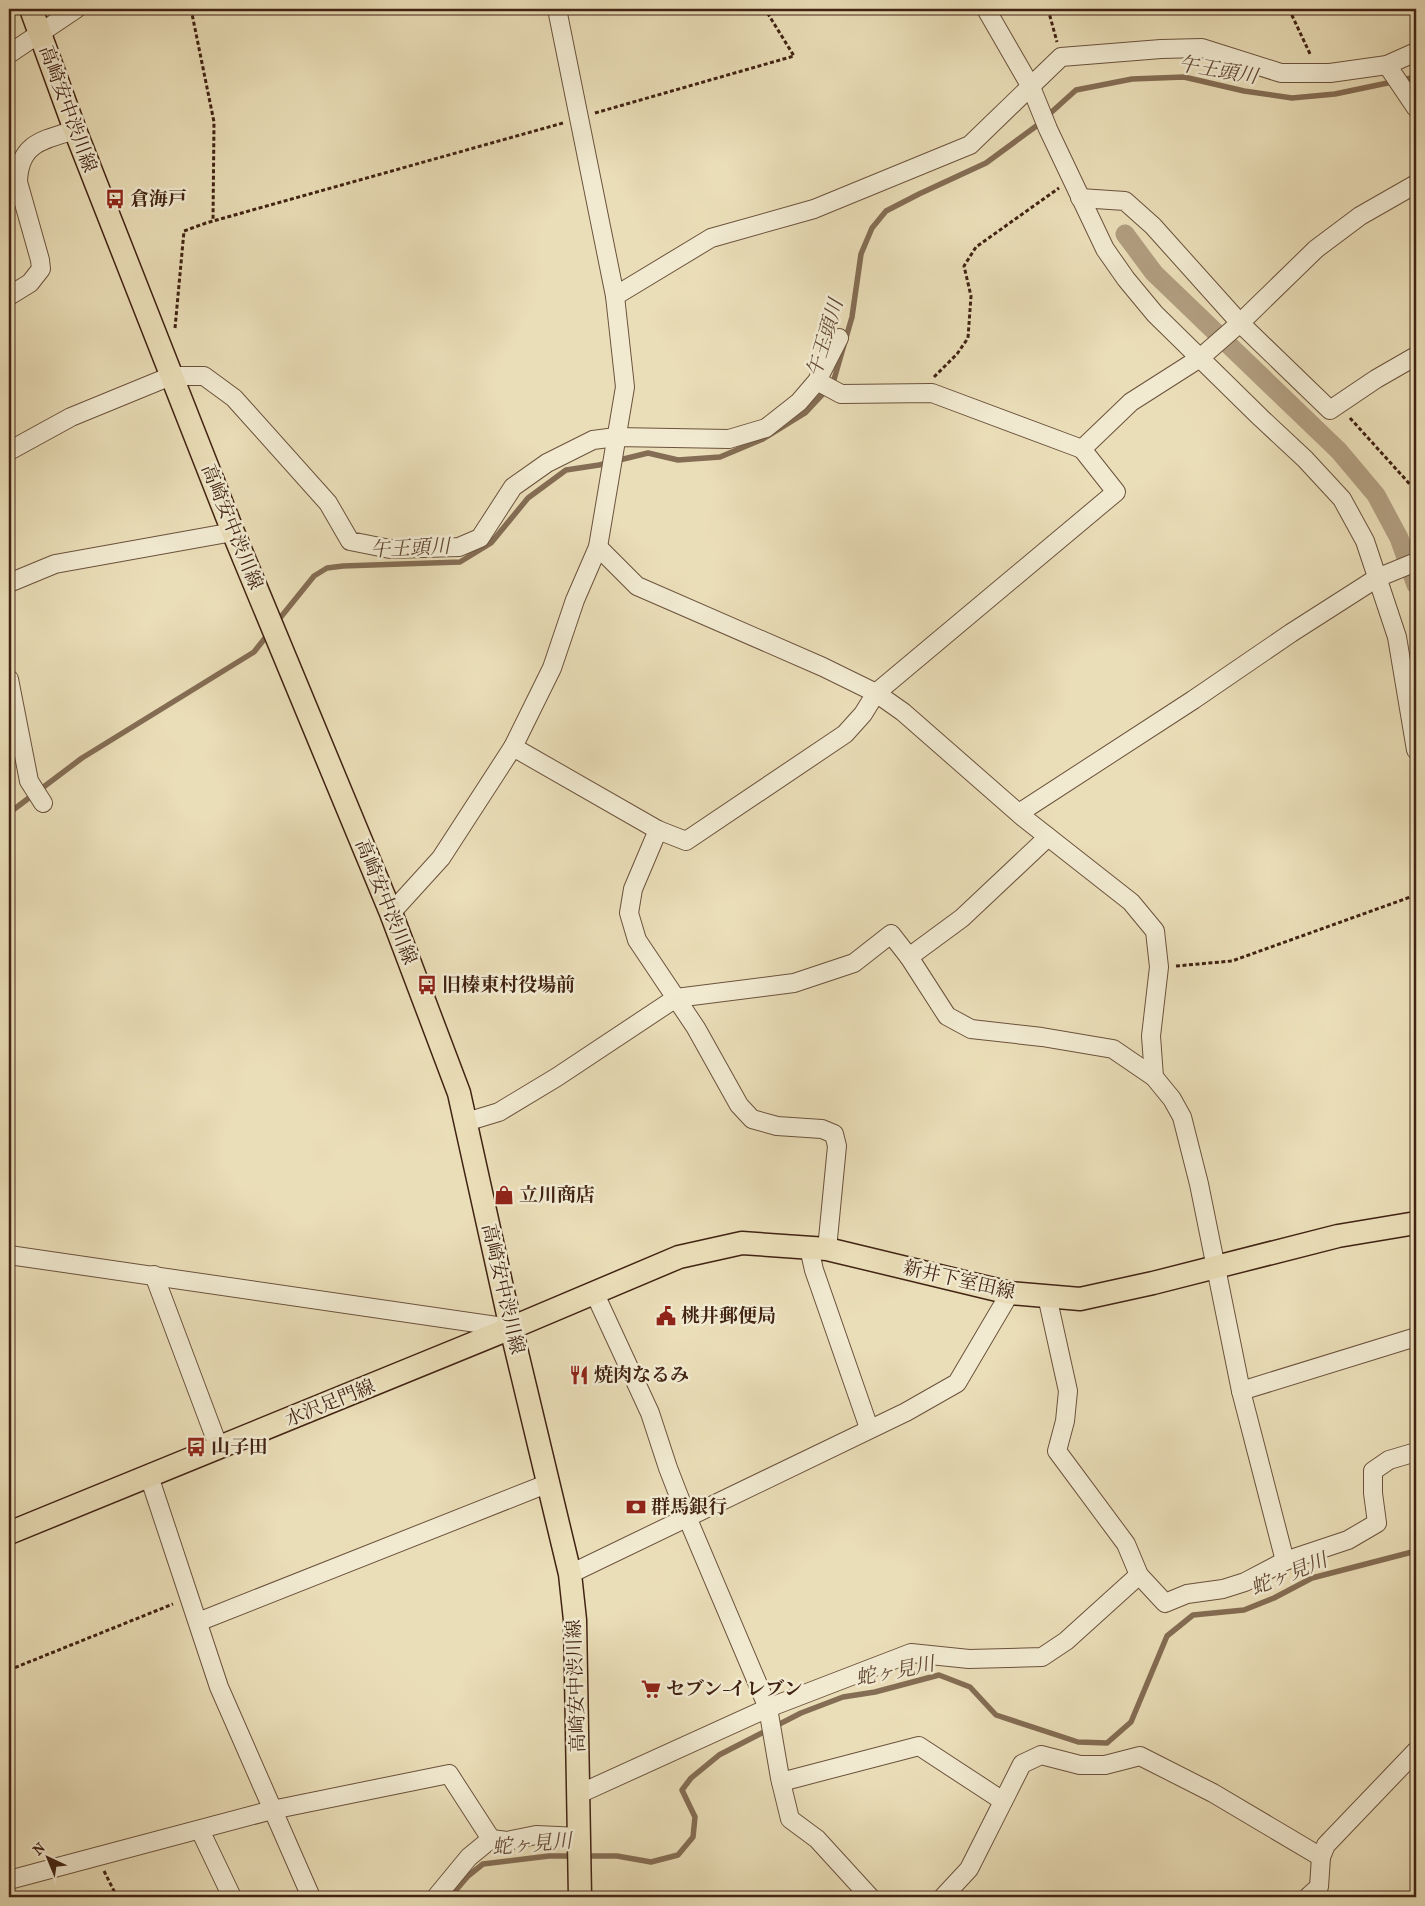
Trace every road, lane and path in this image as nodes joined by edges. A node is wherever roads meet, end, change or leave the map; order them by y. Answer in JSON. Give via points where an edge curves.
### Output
{"nodes":[{"id":1,"x":31,"y":9,"type":"edge"},
{"id":2,"x":76,"y":9,"type":"edge"},
{"id":3,"x":191,"y":9,"type":"edge"},
{"id":4,"x":557,"y":9,"type":"edge"},
{"id":5,"x":764,"y":9,"type":"edge"},
{"id":6,"x":986,"y":9,"type":"edge"},
{"id":7,"x":1048,"y":9,"type":"edge"},
{"id":8,"x":1289,"y":9,"type":"edge"},
{"id":9,"x":40,"y":32,"type":"junction"},
{"id":10,"x":1416,"y":52,"type":"edge"},
{"id":11,"x":9,"y":54,"type":"edge"},
{"id":12,"x":1061,"y":57,"type":"junction"},
{"id":13,"x":1391,"y":70,"type":"junction"},
{"id":14,"x":1330,"y":73,"type":"junction"},
{"id":15,"x":1031,"y":87,"type":"junction"},
{"id":16,"x":1413,"y":104,"type":"edge"},
{"id":17,"x":579,"y":118,"type":"junction"},
{"id":18,"x":75,"y":130,"type":"junction"},
{"id":19,"x":1071,"y":179,"type":"junction"},
{"id":20,"x":1416,"y":184,"type":"edge"},
{"id":21,"x":1080,"y":198,"type":"junction"},
{"id":22,"x":212,"y":221,"type":"junction"},
{"id":23,"x":9,"y":296,"type":"edge"},
{"id":24,"x":615,"y":296,"type":"junction"},
{"id":25,"x":1240,"y":323,"type":"junction"},
{"id":26,"x":175,"y":330,"type":"dead end"},
{"id":27,"x":839,"y":338,"type":"dead end"},
{"id":28,"x":1416,"y":356,"type":"edge"},
{"id":29,"x":1200,"y":358,"type":"junction"},
{"id":30,"x":171,"y":376,"type":"junction"},
{"id":31,"x":817,"y":381,"type":"junction"},
{"id":32,"x":923,"y":393,"type":"junction"},
{"id":33,"x":1338,"y":404,"type":"junction"},
{"id":34,"x":615,"y":442,"type":"junction"},
{"id":35,"x":1082,"y":449,"type":"junction"},
{"id":36,"x":9,"y":451,"type":"edge"},
{"id":37,"x":1416,"y":491,"type":"edge"},
{"id":38,"x":233,"y":532,"type":"junction"},
{"id":39,"x":598,"y":547,"type":"junction"},
{"id":40,"x":1416,"y":562,"type":"edge"},
{"id":41,"x":1377,"y":578,"type":"junction"},
{"id":42,"x":9,"y":583,"type":"edge"},
{"id":43,"x":9,"y":680,"type":"edge"},
{"id":44,"x":876,"y":693,"type":"junction"},
{"id":45,"x":513,"y":747,"type":"junction"},
{"id":46,"x":1416,"y":750,"type":"edge"},
{"id":47,"x":44,"y":803,"type":"dead end"},
{"id":48,"x":1019,"y":813,"type":"junction"},
{"id":49,"x":658,"y":830,"type":"junction"},
{"id":50,"x":1048,"y":837,"type":"junction"},
{"id":51,"x":1416,"y":895,"type":"edge"},
{"id":52,"x":391,"y":913,"type":"junction"},
{"id":53,"x":909,"y":957,"type":"junction"},
{"id":54,"x":1159,"y":967,"type":"junction"},
{"id":55,"x":676,"y":998,"type":"junction"},
{"id":56,"x":1154,"y":1077,"type":"junction"},
{"id":57,"x":466,"y":1122,"type":"junction"},
{"id":58,"x":1416,"y":1223,"type":"edge"},
{"id":59,"x":818,"y":1248,"type":"junction"},
{"id":60,"x":9,"y":1255,"type":"edge"},
{"id":61,"x":1216,"y":1267,"type":"junction"},
{"id":62,"x":154,"y":1275,"type":"junction"},
{"id":63,"x":594,"y":1292,"type":"junction"},
{"id":64,"x":1010,"y":1293,"type":"junction"},
{"id":65,"x":1047,"y":1296,"type":"junction"},
{"id":66,"x":511,"y":1328,"type":"junction"},
{"id":67,"x":1416,"y":1338,"type":"edge"},
{"id":68,"x":1241,"y":1391,"type":"junction"},
{"id":69,"x":869,"y":1428,"type":"junction"},
{"id":70,"x":219,"y":1448,"type":"junction"},
{"id":71,"x":1416,"y":1452,"type":"edge"},
{"id":72,"x":149,"y":1476,"type":"junction"},
{"id":73,"x":549,"y":1483,"type":"junction"},
{"id":74,"x":687,"y":1517,"type":"junction"},
{"id":75,"x":9,"y":1533,"type":"edge"},
{"id":76,"x":1285,"y":1561,"type":"junction"},
{"id":77,"x":570,"y":1574,"type":"junction"},
{"id":78,"x":1139,"y":1575,"type":"junction"},
{"id":79,"x":189,"y":1597,"type":"junction"},
{"id":80,"x":198,"y":1622,"type":"junction"},
{"id":81,"x":9,"y":1670,"type":"edge"},
{"id":82,"x":768,"y":1708,"type":"junction"},
{"id":83,"x":1416,"y":1750,"type":"edge"},
{"id":84,"x":781,"y":1782,"type":"junction"},
{"id":85,"x":579,"y":1794,"type":"junction"},
{"id":86,"x":1003,"y":1801,"type":"junction"},
{"id":87,"x":272,"y":1810,"type":"junction"},
{"id":88,"x":200,"y":1830,"type":"junction"},
{"id":89,"x":580,"y":1837,"type":"junction"},
{"id":90,"x":491,"y":1839,"type":"junction"},
{"id":91,"x":98,"y":1857,"type":"junction"},
{"id":92,"x":1321,"y":1857,"type":"junction"},
{"id":93,"x":9,"y":1880,"type":"edge"},
{"id":94,"x":117,"y":1897,"type":"edge"},
{"id":95,"x":232,"y":1897,"type":"edge"},
{"id":96,"x":311,"y":1897,"type":"edge"},
{"id":97,"x":436,"y":1897,"type":"edge"},
{"id":98,"x":580,"y":1897,"type":"edge"},
{"id":99,"x":870,"y":1897,"type":"edge"},
{"id":100,"x":944,"y":1897,"type":"edge"},
{"id":101,"x":1308,"y":1897,"type":"edge"}],
"edges":[{"from":1,"to":9,"type":"main road","name":"高崎安中渋川線"},
{"from":2,"to":9,"type":"street"},
{"from":3,"to":22,"type":"path","via":[[214,122]]},
{"from":4,"to":17,"type":"street"},
{"from":5,"to":17,"type":"path","via":[[794,56]]},
{"from":6,"to":15,"type":"street"},
{"from":7,"to":12,"type":"path"},
{"from":8,"to":14,"type":"path","via":[[1312,58]]},
{"from":9,"to":11,"type":"street"},
{"from":9,"to":18,"type":"main road","name":"高崎安中渋川線"},
{"from":10,"to":13,"type":"street"},
{"from":12,"to":14,"type":"street","via":[[1202,48],[1281,73]]},
{"from":12,"to":15,"type":"street"},
{"from":13,"to":14,"type":"street"},
{"from":13,"to":16,"type":"street"},
{"from":15,"to":19,"type":"street"},
{"from":15,"to":24,"type":"street","via":[[970,145],[814,209],[711,238]]},
{"from":17,"to":22,"type":"path"},
{"from":17,"to":24,"type":"street"},
{"from":18,"to":23,"type":"street","via":[[39,142],[28,150],[22,160],[18,182],[41,269],[30,283]]},
{"from":18,"to":30,"type":"main road","name":"高崎安中渋川線"},
{"from":19,"to":21,"type":"street"},
{"from":19,"to":32,"type":"path","via":[[976,247],[964,266],[971,296],[968,338]]},
{"from":20,"to":25,"type":"street","via":[[1360,216],[1316,249]]},
{"from":21,"to":25,"type":"street","via":[[1125,201],[1153,226]]},
{"from":21,"to":29,"type":"street","via":[[1105,249],[1126,279],[1155,314]]},
{"from":22,"to":26,"type":"path","via":[[184,231]]},
{"from":24,"to":34,"type":"street","via":[[625,387]]},
{"from":25,"to":29,"type":"street"},
{"from":25,"to":33,"type":"street","via":[[1330,410]]},
{"from":27,"to":31,"type":"street"},
{"from":28,"to":33,"type":"street"},
{"from":29,"to":35,"type":"street","via":[[1131,402]]},
{"from":29,"to":41,"type":"street","via":[[1305,458],[1342,500],[1365,541]]},
{"from":30,"to":34,"type":"street","via":[[204,376],[234,398],[328,503],[350,541],[390,549],[459,547],[480,538],[513,487],[547,462],[593,440]]},
{"from":30,"to":36,"type":"street","via":[[71,417]]},
{"from":30,"to":38,"type":"main road","name":"高崎安中渋川線"},
{"from":31,"to":32,"type":"street","via":[[841,394]]},
{"from":31,"to":34,"type":"street","via":[[799,402],[766,428],[729,439]]},
{"from":32,"to":35,"type":"street","via":[[932,393]]},
{"from":33,"to":37,"type":"path"},
{"from":34,"to":39,"type":"street"},
{"from":35,"to":44,"type":"street","via":[[1116,492]]},
{"from":38,"to":42,"type":"street","via":[[55,564]]},
{"from":38,"to":52,"type":"main road","name":"高崎安中渋川線"},
{"from":39,"to":44,"type":"street","via":[[637,586]]},
{"from":39,"to":45,"type":"street","via":[[574,600],[552,668]]},
{"from":40,"to":41,"type":"street"},
{"from":41,"to":46,"type":"street","via":[[1397,637]]},
{"from":41,"to":48,"type":"street"},
{"from":43,"to":47,"type":"street","via":[[29,781]]},
{"from":44,"to":48,"type":"street","via":[[903,712]]},
{"from":44,"to":49,"type":"street","via":[[845,734],[686,841]]},
{"from":45,"to":49,"type":"street"},
{"from":45,"to":52,"type":"street","via":[[441,858]]},
{"from":48,"to":50,"type":"street"},
{"from":49,"to":55,"type":"street","via":[[633,889],[629,913],[637,940]]},
{"from":50,"to":53,"type":"street","via":[[962,918]]},
{"from":50,"to":54,"type":"street","via":[[1131,902],[1155,931]]},
{"from":51,"to":54,"type":"path","via":[[1232,961]]},
{"from":52,"to":57,"type":"main road","name":"高崎安中渋川線","via":[[459,1093]]},
{"from":53,"to":55,"type":"street","via":[[891,934],[854,963],[794,983]]},
{"from":53,"to":56,"type":"street","via":[[947,1016],[971,1029],[1113,1049]]},
{"from":54,"to":56,"type":"street","via":[[1151,1036]]},
{"from":55,"to":57,"type":"street","via":[[499,1112]]},
{"from":55,"to":59,"type":"street","via":[[739,1105],[752,1119],[777,1126],[822,1129],[834,1134],[837,1146]]},
{"from":56,"to":61,"type":"street","via":[[1182,1117]]},
{"from":57,"to":66,"type":"main road","name":"高崎安中渋川線"},
{"from":58,"to":61,"type":"main road","name":"新井下室田線","via":[[1338,1236]]},
{"from":59,"to":63,"type":"main road","name":"新井下室田線","via":[[742,1243],[679,1257]]},
{"from":59,"to":64,"type":"main road","name":"新井下室田線"},
{"from":59,"to":69,"type":"street","via":[[814,1270]]},
{"from":60,"to":62,"type":"street"},
{"from":61,"to":65,"type":"main road","name":"新井下室田線","via":[[1080,1298]]},
{"from":61,"to":68,"type":"street"},
{"from":62,"to":66,"type":"street"},
{"from":62,"to":70,"type":"street"},
{"from":63,"to":66,"type":"main road","name":"新井下室田線"},
{"from":63,"to":74,"type":"street","via":[[650,1413]]},
{"from":64,"to":65,"type":"main road","name":"新井下室田線"},
{"from":64,"to":69,"type":"street","via":[[957,1383],[906,1412]]},
{"from":65,"to":78,"type":"street","via":[[1068,1391],[1057,1451],[1126,1544]]},
{"from":66,"to":70,"type":"main road","name":"水沢足門線"},
{"from":66,"to":73,"type":"main road","name":"高崎安中渋川線"},
{"from":67,"to":68,"type":"street"},
{"from":68,"to":76,"type":"street"},
{"from":69,"to":74,"type":"street"},
{"from":70,"to":72,"type":"main road","name":"水沢足門線"},
{"from":71,"to":76,"type":"street","via":[[1389,1460],[1373,1471],[1377,1523],[1348,1540]]},
{"from":72,"to":75,"type":"main road","name":"水沢足門線"},
{"from":72,"to":79,"type":"street"},
{"from":73,"to":77,"type":"main road","name":"高崎安中渋川線"},
{"from":73,"to":80,"type":"street"},
{"from":74,"to":77,"type":"street"},
{"from":74,"to":82,"type":"street"},
{"from":76,"to":78,"type":"street","via":[[1245,1582],[1187,1594],[1165,1603]]},
{"from":77,"to":85,"type":"main road","name":"高崎安中渋川線","via":[[575,1620]]},
{"from":78,"to":82,"type":"street","via":[[1066,1641],[1042,1657],[969,1659],[911,1654]]},
{"from":79,"to":80,"type":"street"},
{"from":79,"to":81,"type":"path"},
{"from":80,"to":87,"type":"street","via":[[219,1687]]},
{"from":82,"to":84,"type":"street"},
{"from":82,"to":85,"type":"street"},
{"from":83,"to":92,"type":"street","via":[[1326,1845]]},
{"from":84,"to":86,"type":"street","via":[[919,1746]]},
{"from":84,"to":99,"type":"street","via":[[790,1819],[816,1839]]},
{"from":85,"to":89,"type":"main road","name":"高崎安中渋川線"},
{"from":86,"to":92,"type":"street","via":[[1022,1764],[1041,1755],[1080,1766],[1105,1765],[1140,1756],[1213,1793]]},
{"from":86,"to":100,"type":"street","via":[[968,1869]]},
{"from":87,"to":88,"type":"street"},
{"from":87,"to":90,"type":"street","via":[[449,1774]]},
{"from":87,"to":96,"type":"street"},
{"from":88,"to":91,"type":"street"},
{"from":88,"to":95,"type":"street"},
{"from":89,"to":90,"type":"street","via":[[536,1835],[507,1841]]},
{"from":89,"to":98,"type":"main road","name":"高崎安中渋川線"},
{"from":90,"to":97,"type":"street","via":[[469,1857]]},
{"from":91,"to":93,"type":"street"},
{"from":91,"to":94,"type":"path"},
{"from":92,"to":101,"type":"street","via":[[1319,1887]]}]}
